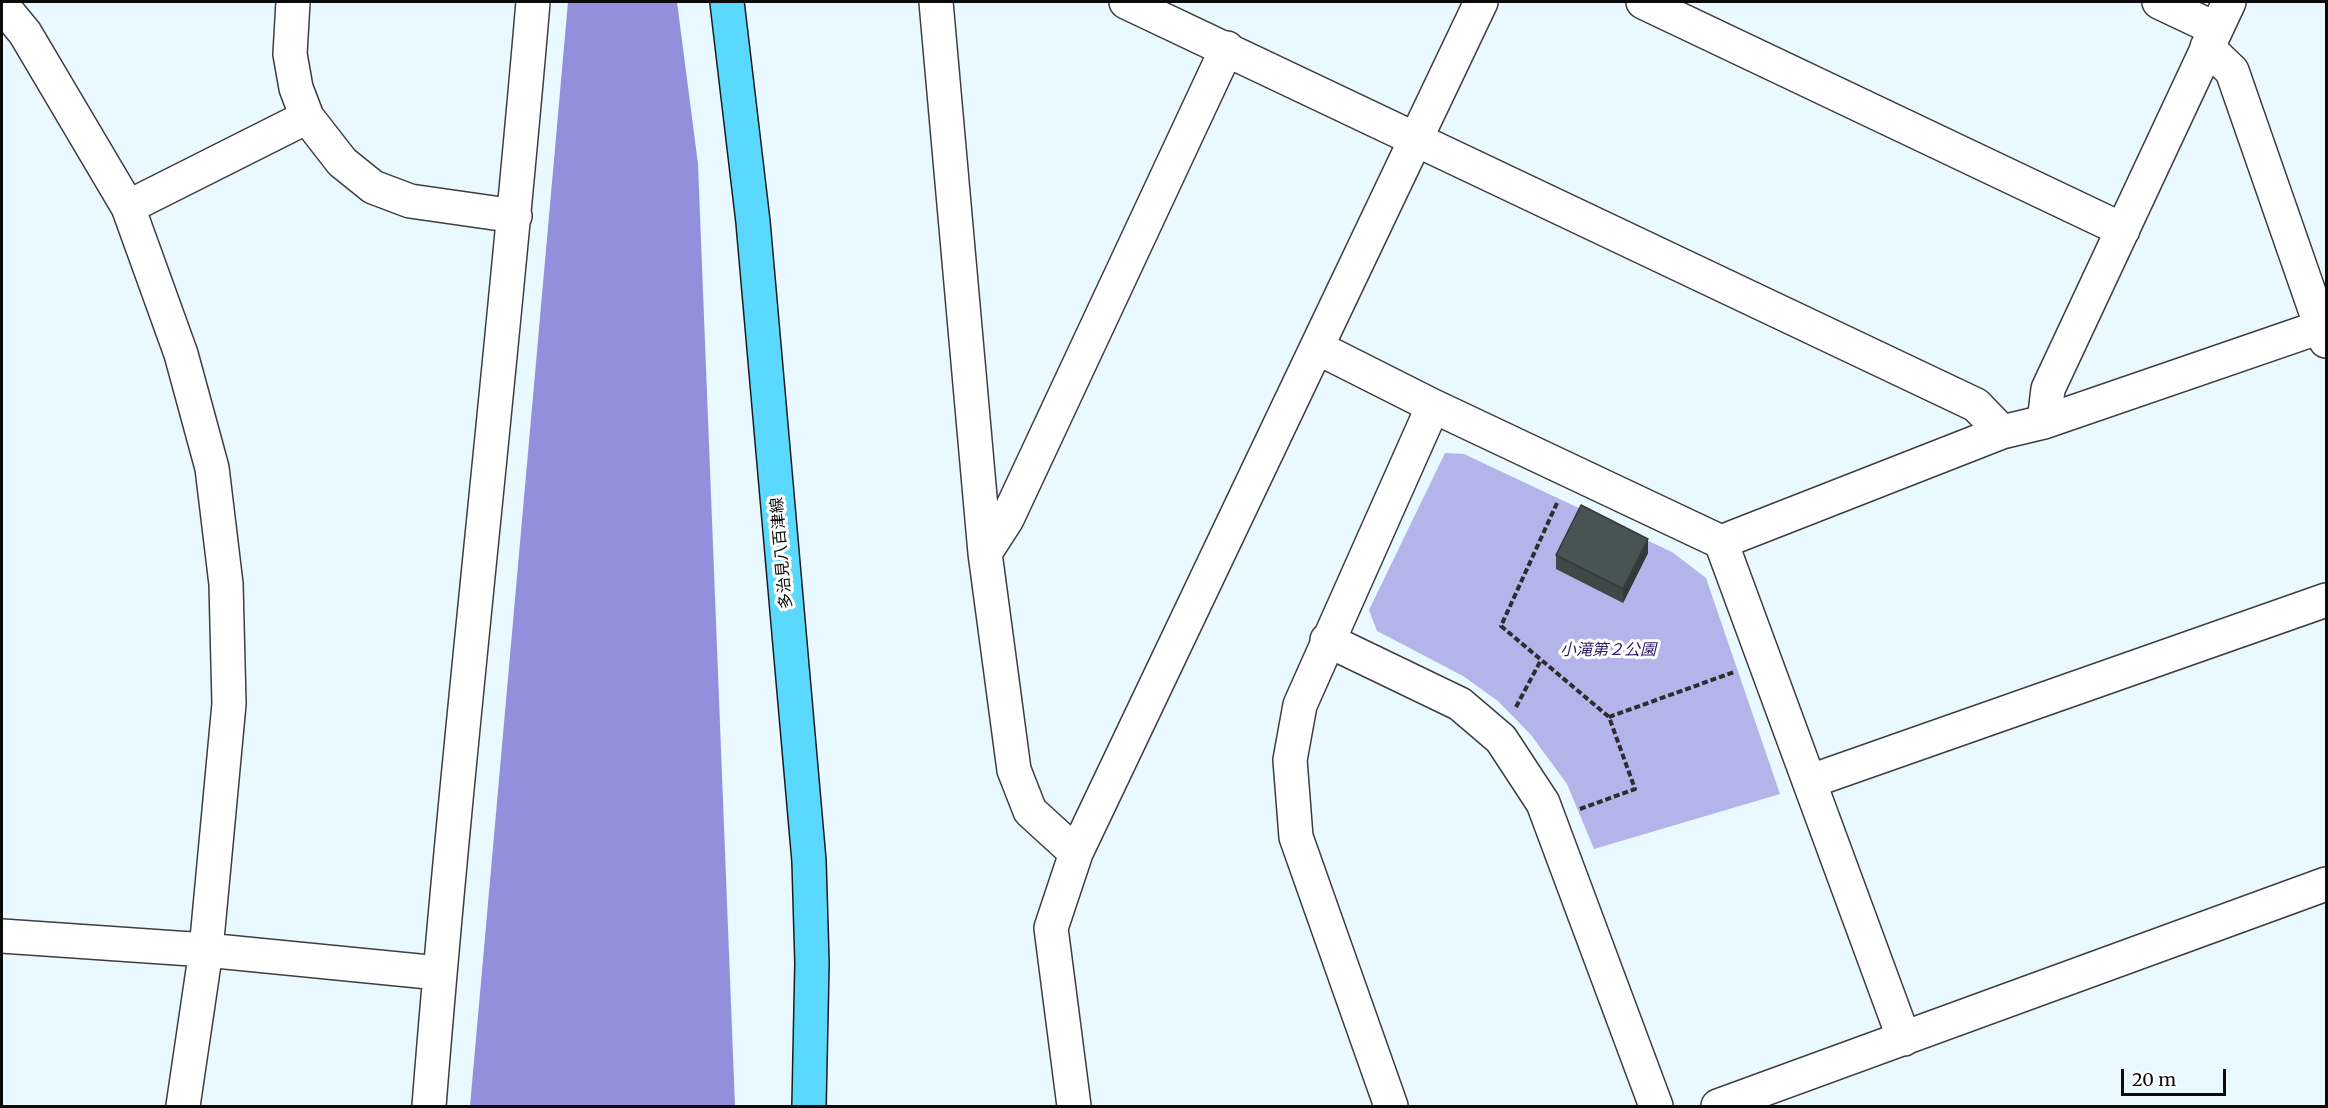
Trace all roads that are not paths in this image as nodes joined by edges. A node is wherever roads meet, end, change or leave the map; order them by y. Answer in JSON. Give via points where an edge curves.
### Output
{"nodes":[{"id":1,"x":293,"y":2,"type":"edge"},
{"id":2,"x":533,"y":2,"type":"edge"},
{"id":3,"x":727,"y":2,"type":"edge"},
{"id":4,"x":936,"y":2,"type":"edge"},
{"id":5,"x":1126,"y":2,"type":"edge"},
{"id":6,"x":1481,"y":2,"type":"edge"},
{"id":7,"x":1643,"y":2,"type":"edge"},
{"id":8,"x":2159,"y":2,"type":"edge"},
{"id":9,"x":2,"y":5,"type":"edge"},
{"id":10,"x":2217,"y":26,"type":"edge"},
{"id":11,"x":1227,"y":48,"type":"junction"},
{"id":12,"x":307,"y":117,"type":"junction"},
{"id":13,"x":1415,"y":137,"type":"junction"},
{"id":14,"x":128,"y":207,"type":"junction"},
{"id":15,"x":515,"y":216,"type":"junction"},
{"id":16,"x":2123,"y":230,"type":"junction"},
{"id":17,"x":2325,"y":331,"type":"edge"},
{"id":18,"x":1318,"y":348,"type":"junction"},
{"id":19,"x":1433,"y":406,"type":"junction"},
{"id":20,"x":2044,"y":422,"type":"junction"},
{"id":21,"x":2002,"y":432,"type":"junction"},
{"id":22,"x":1721,"y":543,"type":"junction"},
{"id":23,"x":985,"y":553,"type":"junction"},
{"id":24,"x":2326,"y":600,"type":"edge"},
{"id":25,"x":1327,"y":640,"type":"junction"},
{"id":26,"x":1811,"y":781,"type":"junction"},
{"id":27,"x":1076,"y":853,"type":"junction"},
{"id":28,"x":2326,"y":884,"type":"edge"},
{"id":29,"x":2,"y":936,"type":"edge"},
{"id":30,"x":206,"y":950,"type":"junction"},
{"id":31,"x":439,"y":973,"type":"junction"},
{"id":32,"x":1904,"y":1039,"type":"junction"},
{"id":33,"x":183,"y":1107,"type":"edge"},
{"id":34,"x":429,"y":1107,"type":"edge"},
{"id":35,"x":808,"y":1107,"type":"edge"},
{"id":36,"x":1074,"y":1107,"type":"edge"},
{"id":37,"x":1391,"y":1107,"type":"edge"},
{"id":38,"x":1656,"y":1107,"type":"edge"},
{"id":39,"x":1718,"y":1107,"type":"edge"}],
"edges":[{"from":1,"to":12,"type":"street","via":[[290,54],[296,88]]},
{"from":2,"to":15,"type":"street"},
{"from":3,"to":35,"type":"main road","name":"多治見八百津線","via":[[753,222],[809,861],[812,963]]},
{"from":4,"to":23,"type":"street"},
{"from":5,"to":11,"type":"street"},
{"from":6,"to":13,"type":"street"},
{"from":7,"to":16,"type":"street"},
{"from":8,"to":10,"type":"street"},
{"from":9,"to":14,"type":"street","via":[[25,33]]},
{"from":10,"to":16,"type":"street"},
{"from":10,"to":17,"type":"street"},
{"from":11,"to":13,"type":"street"},
{"from":11,"to":23,"type":"street","via":[[1007,519]]},
{"from":12,"to":14,"type":"street"},
{"from":12,"to":15,"type":"street","via":[[342,162],[373,187],[410,201]]},
{"from":13,"to":18,"type":"street"},
{"from":13,"to":21,"type":"street","via":[[1976,405]]},
{"from":14,"to":30,"type":"street","via":[[181,354],[212,468],[226,584],[229,704]]},
{"from":15,"to":31,"type":"street"},
{"from":16,"to":20,"type":"street","via":[[2048,389]]},
{"from":17,"to":20,"type":"street"},
{"from":18,"to":19,"type":"street"},
{"from":18,"to":27,"type":"street"},
{"from":19,"to":22,"type":"street"},
{"from":19,"to":25,"type":"street"},
{"from":20,"to":21,"type":"street"},
{"from":21,"to":22,"type":"street"},
{"from":22,"to":26,"type":"street"},
{"from":23,"to":27,"type":"street","via":[[1014,770],[1030,811]]},
{"from":24,"to":26,"type":"street"},
{"from":25,"to":37,"type":"street","via":[[1300,705],[1290,760],[1296,837]]},
{"from":25,"to":38,"type":"street","via":[[1460,704],[1496,734],[1543,803]]},
{"from":26,"to":32,"type":"street"},
{"from":27,"to":36,"type":"street","via":[[1051,928]]},
{"from":28,"to":32,"type":"street"},
{"from":29,"to":30,"type":"street"},
{"from":30,"to":31,"type":"street"},
{"from":30,"to":33,"type":"street"},
{"from":31,"to":34,"type":"street"},
{"from":32,"to":39,"type":"street"}]}
